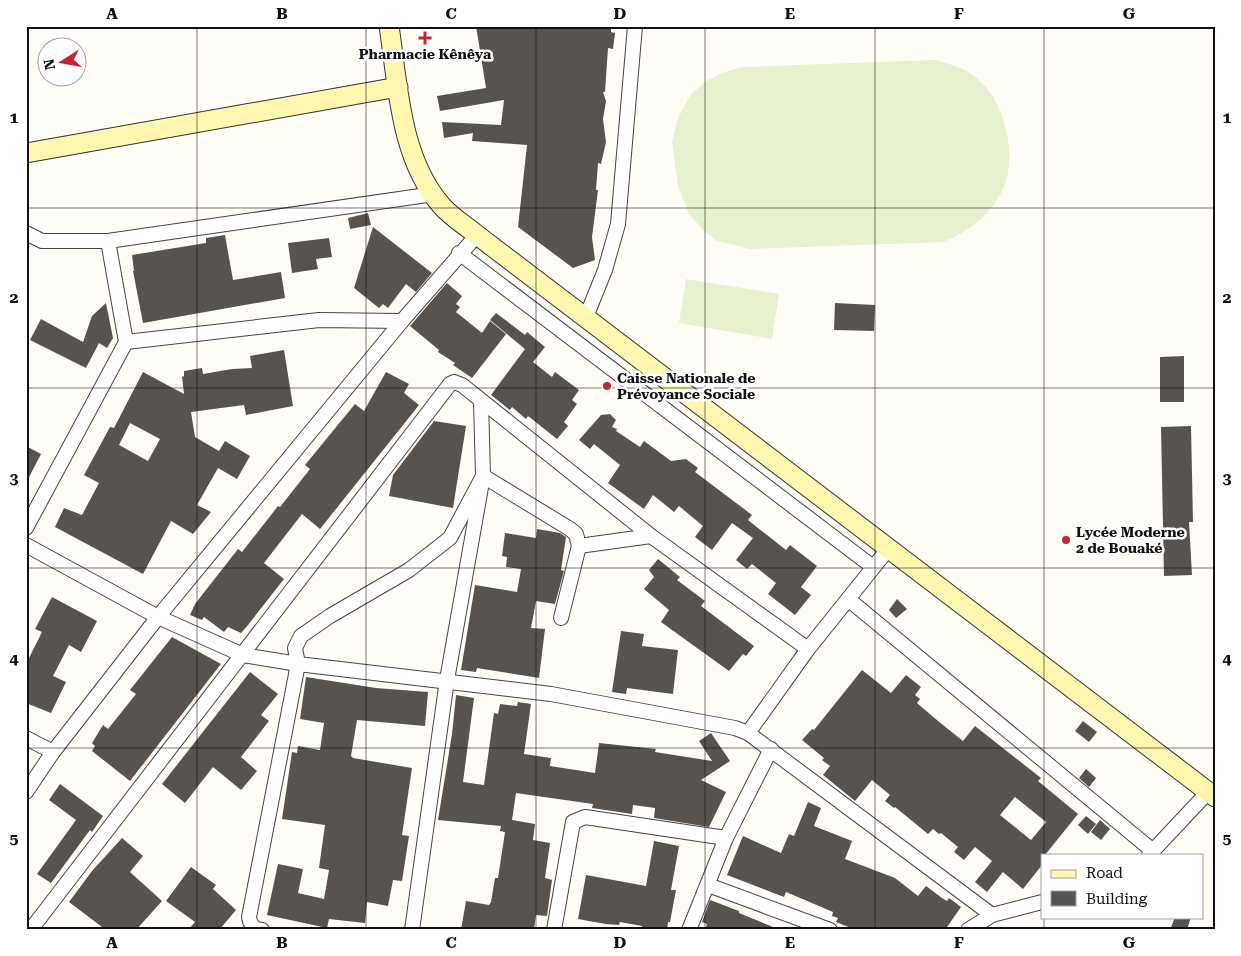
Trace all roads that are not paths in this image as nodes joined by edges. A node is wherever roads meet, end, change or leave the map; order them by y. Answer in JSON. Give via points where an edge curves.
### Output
{"nodes":[{"id":1,"x":389,"y":26,"type":"edge"},
{"id":2,"x":635,"y":26,"type":"edge"},
{"id":3,"x":398,"y":87,"type":"junction"},
{"id":4,"x":26,"y":154,"type":"edge"},
{"id":5,"x":434,"y":194,"type":"junction"},
{"id":6,"x":26,"y":233,"type":"edge"},
{"id":7,"x":477,"y":235,"type":"junction"},
{"id":8,"x":108,"y":240,"type":"junction"},
{"id":9,"x":459,"y":254,"type":"junction"},
{"id":10,"x":586,"y":317,"type":"junction"},
{"id":11,"x":402,"y":321,"type":"junction"},
{"id":12,"x":126,"y":342,"type":"junction"},
{"id":13,"x":481,"y":401,"type":"junction"},
{"id":14,"x":483,"y":476,"type":"junction"},
{"id":15,"x":26,"y":528,"type":"edge"},
{"id":16,"x":651,"y":536,"type":"junction"},
{"id":17,"x":26,"y":545,"type":"edge"},
{"id":18,"x":579,"y":546,"type":"junction"},
{"id":19,"x":889,"y":548,"type":"junction"},
{"id":20,"x":873,"y":566,"type":"junction"},
{"id":21,"x":848,"y":599,"type":"junction"},
{"id":22,"x":158,"y":617,"type":"junction"},
{"id":23,"x":560,"y":618,"type":"dead end"},
{"id":24,"x":808,"y":649,"type":"junction"},
{"id":25,"x":243,"y":655,"type":"junction"},
{"id":26,"x":298,"y":664,"type":"junction"},
{"id":27,"x":447,"y":680,"type":"junction"},
{"id":28,"x":748,"y":732,"type":"junction"},
{"id":29,"x":26,"y":738,"type":"edge"},
{"id":30,"x":771,"y":749,"type":"junction"},
{"id":31,"x":53,"y":752,"type":"junction"},
{"id":32,"x":26,"y":792,"type":"edge"},
{"id":33,"x":1213,"y":794,"type":"edge"},
{"id":34,"x":726,"y":838,"type":"junction"},
{"id":35,"x":1151,"y":853,"type":"edge"},
{"id":36,"x":708,"y":885,"type":"junction"},
{"id":37,"x":1041,"y":902,"type":"edge"},
{"id":38,"x":992,"y":915,"type":"junction"},
{"id":39,"x":32,"y":927,"type":"edge"},
{"id":40,"x":262,"y":930,"type":"edge"},
{"id":41,"x":412,"y":930,"type":"edge"},
{"id":42,"x":554,"y":930,"type":"edge"},
{"id":43,"x":689,"y":930,"type":"edge"},
{"id":44,"x":830,"y":930,"type":"edge"},
{"id":45,"x":968,"y":930,"type":"edge"}],
"edges":[{"from":1,"to":3,"type":"street"},
{"from":2,"to":10,"type":"street","via":[[618,224],[605,270]]},
{"from":3,"to":4,"type":"street"},
{"from":3,"to":5,"type":"street","via":[[406,133],[416,163]]},
{"from":5,"to":7,"type":"street","via":[[443,207]]},
{"from":5,"to":8,"type":"street"},
{"from":6,"to":8,"type":"street","via":[[42,240]]},
{"from":7,"to":9,"type":"street"},
{"from":7,"to":10,"type":"street"},
{"from":8,"to":12,"type":"street"},
{"from":9,"to":11,"type":"street"},
{"from":9,"to":20,"type":"street"},
{"from":10,"to":19,"type":"street"},
{"from":11,"to":12,"type":"street","via":[[319,320]]},
{"from":11,"to":22,"type":"street"},
{"from":12,"to":15,"type":"street"},
{"from":13,"to":14,"type":"street"},
{"from":13,"to":16,"type":"street"},
{"from":13,"to":25,"type":"street","via":[[458,382],[450,384]]},
{"from":14,"to":18,"type":"street","via":[[570,529],[576,534]]},
{"from":14,"to":26,"type":"street","via":[[450,538],[410,570],[301,636],[295,648]]},
{"from":14,"to":27,"type":"street"},
{"from":16,"to":18,"type":"street"},
{"from":16,"to":24,"type":"street"},
{"from":17,"to":22,"type":"street"},
{"from":18,"to":23,"type":"street"},
{"from":19,"to":20,"type":"street"},
{"from":19,"to":33,"type":"street"},
{"from":20,"to":21,"type":"street"},
{"from":21,"to":24,"type":"street"},
{"from":21,"to":35,"type":"street"},
{"from":22,"to":25,"type":"street"},
{"from":22,"to":31,"type":"street"},
{"from":24,"to":28,"type":"street"},
{"from":25,"to":26,"type":"street"},
{"from":25,"to":39,"type":"street"},
{"from":26,"to":27,"type":"street"},
{"from":26,"to":40,"type":"street","via":[[249,917],[256,929]]},
{"from":27,"to":28,"type":"street","via":[[551,694]]},
{"from":27,"to":41,"type":"street"},
{"from":28,"to":30,"type":"street"},
{"from":29,"to":31,"type":"street"},
{"from":30,"to":34,"type":"street"},
{"from":30,"to":38,"type":"street"},
{"from":31,"to":32,"type":"street"},
{"from":33,"to":35,"type":"street"},
{"from":34,"to":36,"type":"street"},
{"from":34,"to":42,"type":"street","via":[[585,817],[573,822]]},
{"from":36,"to":43,"type":"street"},
{"from":36,"to":44,"type":"street"},
{"from":37,"to":38,"type":"street"},
{"from":38,"to":45,"type":"street"}]}
